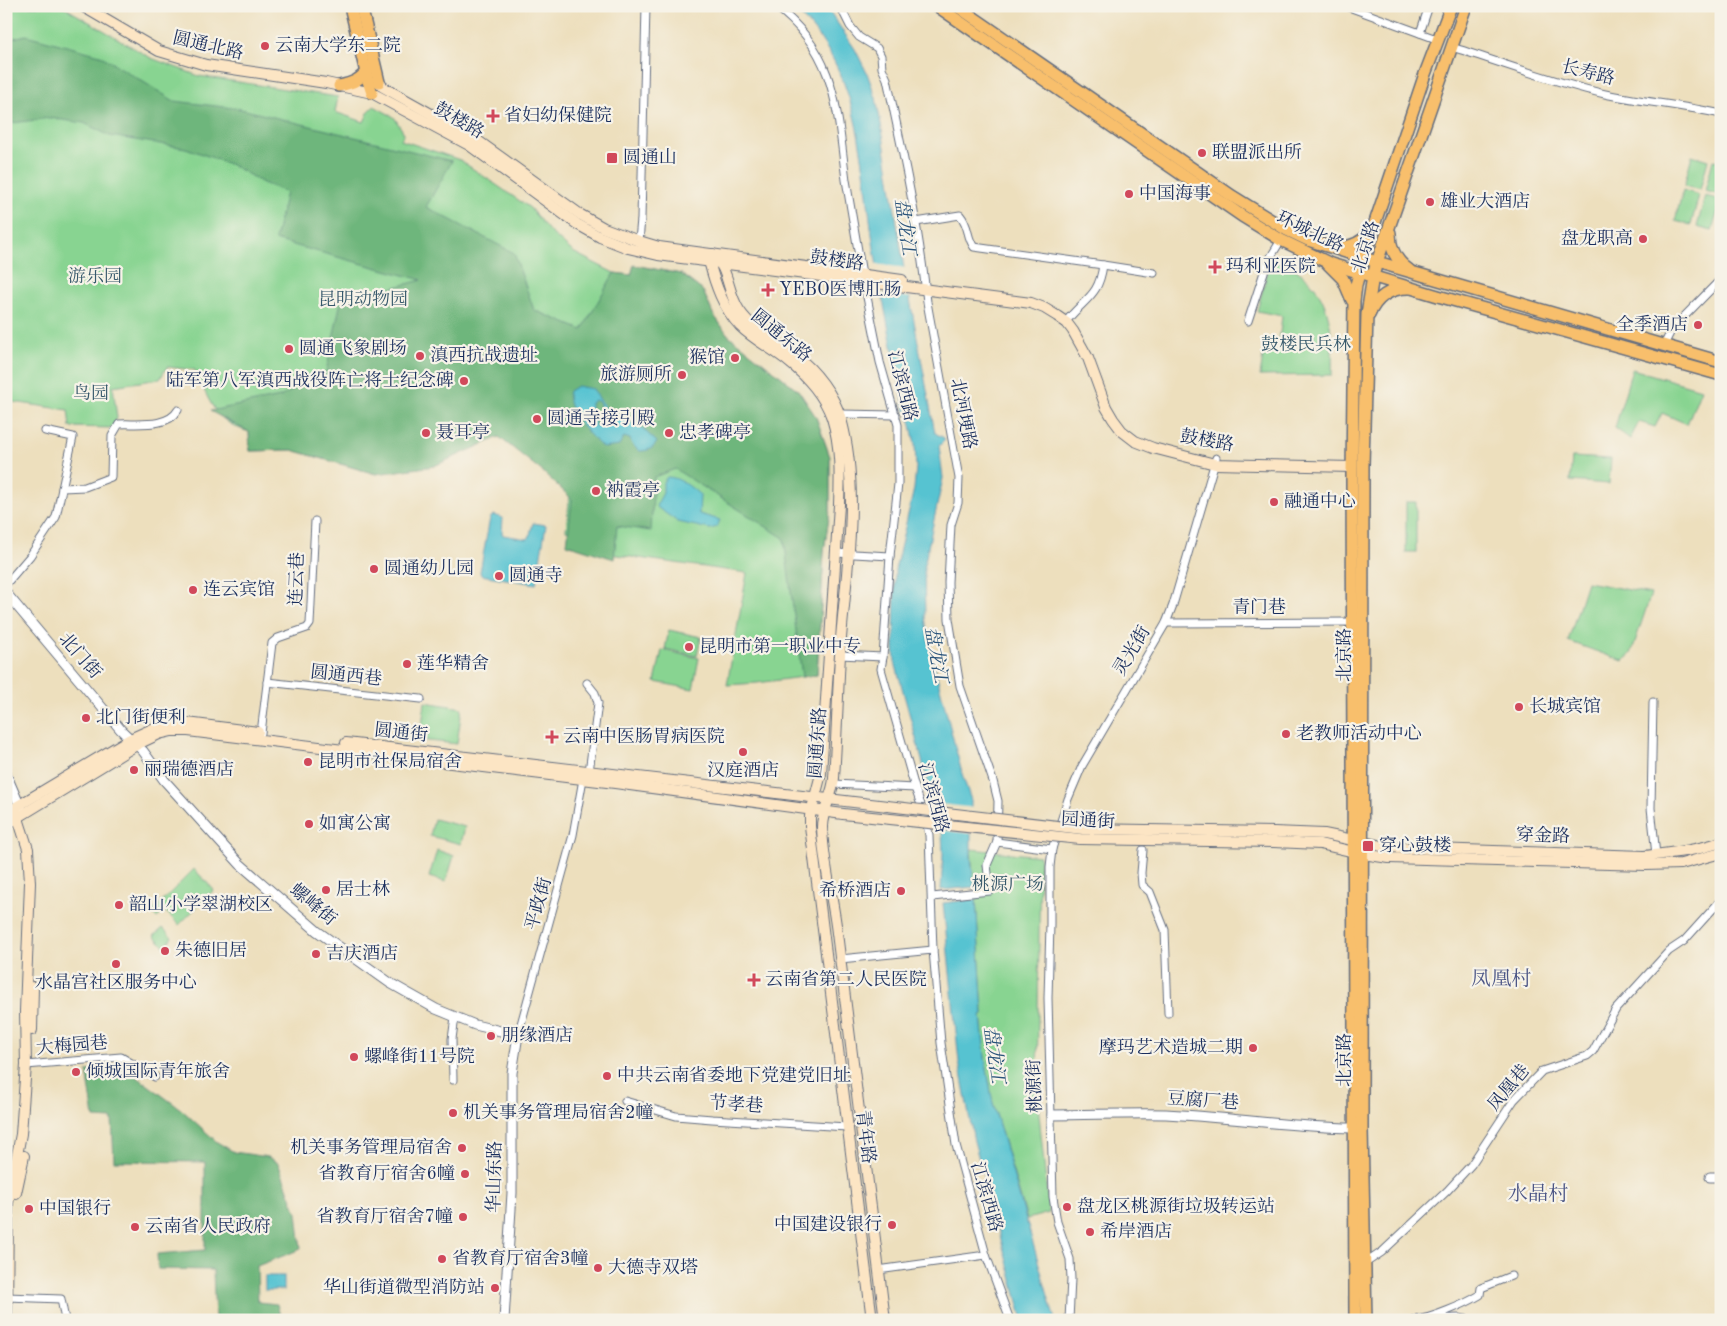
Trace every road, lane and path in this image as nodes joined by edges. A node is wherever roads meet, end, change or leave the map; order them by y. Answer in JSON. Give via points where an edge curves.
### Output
{"nodes":[{"id":1,"x":82,"y":6,"type":"edge"},
{"id":2,"x":350,"y":6,"type":"edge"},
{"id":3,"x":361,"y":6,"type":"edge"},
{"id":4,"x":646,"y":6,"type":"edge"},
{"id":5,"x":775,"y":6,"type":"edge"},
{"id":6,"x":840,"y":6,"type":"edge"},
{"id":7,"x":937,"y":6,"type":"edge"},
{"id":8,"x":957,"y":6,"type":"edge"},
{"id":9,"x":1346,"y":6,"type":"edge"},
{"id":10,"x":1429,"y":6,"type":"edge"},
{"id":11,"x":1451,"y":6,"type":"edge"},
{"id":12,"x":1466,"y":6,"type":"edge"},
{"id":13,"x":1420,"y":33,"type":"junction"},
{"id":14,"x":1439,"y":40,"type":"junction"},
{"id":15,"x":1452,"y":46,"type":"junction"},
{"id":16,"x":371,"y":56,"type":"junction"},
{"id":17,"x":366,"y":72,"type":"junction"},
{"id":18,"x":339,"y":86,"type":"junction"},
{"id":19,"x":375,"y":87,"type":"junction"},
{"id":20,"x":1721,"y":114,"type":"edge"},
{"id":21,"x":916,"y":222,"type":"junction"},
{"id":22,"x":1374,"y":227,"type":"junction"},
{"id":23,"x":1390,"y":227,"type":"junction"},
{"id":24,"x":1281,"y":240,"type":"junction"},
{"id":25,"x":638,"y":241,"type":"junction"},
{"id":26,"x":1332,"y":248,"type":"junction"},
{"id":27,"x":711,"y":258,"type":"junction"},
{"id":28,"x":1318,"y":258,"type":"junction"},
{"id":29,"x":1363,"y":258,"type":"junction"},
{"id":30,"x":1377,"y":262,"type":"junction"},
{"id":31,"x":721,"y":263,"type":"junction"},
{"id":32,"x":1103,"y":265,"type":"junction"},
{"id":33,"x":1359,"y":272,"type":"junction"},
{"id":34,"x":1154,"y":273,"type":"dead end"},
{"id":35,"x":1415,"y":273,"type":"junction"},
{"id":36,"x":1373,"y":276,"type":"junction"},
{"id":37,"x":863,"y":278,"type":"junction"},
{"id":38,"x":1721,"y":279,"type":"edge"},
{"id":39,"x":921,"y":286,"type":"junction"},
{"id":40,"x":1415,"y":288,"type":"junction"},
{"id":41,"x":1353,"y":315,"type":"junction"},
{"id":42,"x":1069,"y":318,"type":"junction"},
{"id":43,"x":1248,"y":321,"type":"dead end"},
{"id":44,"x":1367,"y":324,"type":"junction"},
{"id":45,"x":1664,"y":345,"type":"junction"},
{"id":46,"x":1721,"y":362,"type":"edge"},
{"id":47,"x":1721,"y":375,"type":"edge"},
{"id":48,"x":178,"y":410,"type":"dead end"},
{"id":49,"x":840,"y":414,"type":"junction"},
{"id":50,"x":896,"y":415,"type":"junction"},
{"id":51,"x":45,"y":430,"type":"dead end"},
{"id":52,"x":1216,"y":461,"type":"junction"},
{"id":53,"x":1352,"y":464,"type":"junction"},
{"id":54,"x":62,"y":488,"type":"junction"},
{"id":55,"x":315,"y":521,"type":"dead end"},
{"id":56,"x":836,"y":553,"type":"junction"},
{"id":57,"x":848,"y":553,"type":"junction"},
{"id":58,"x":890,"y":556,"type":"junction"},
{"id":59,"x":6,"y":584,"type":"edge"},
{"id":60,"x":6,"y":594,"type":"edge"},
{"id":61,"x":1352,"y":622,"type":"junction"},
{"id":62,"x":1166,"y":623,"type":"junction"},
{"id":63,"x":840,"y":655,"type":"junction"},
{"id":64,"x":883,"y":657,"type":"junction"},
{"id":65,"x":267,"y":682,"type":"junction"},
{"id":66,"x":587,"y":683,"type":"dead end"},
{"id":67,"x":421,"y":699,"type":"dead end"},
{"id":68,"x":1653,"y":702,"type":"dead end"},
{"id":69,"x":261,"y":736,"type":"junction"},
{"id":70,"x":134,"y":742,"type":"junction"},
{"id":71,"x":6,"y":774,"type":"edge"},
{"id":72,"x":586,"y":776,"type":"junction"},
{"id":73,"x":834,"y":784,"type":"junction"},
{"id":74,"x":6,"y":785,"type":"edge"},
{"id":75,"x":915,"y":788,"type":"junction"},
{"id":76,"x":815,"y":798,"type":"junction"},
{"id":77,"x":828,"y":800,"type":"junction"},
{"id":78,"x":812,"y":809,"type":"junction"},
{"id":79,"x":824,"y":811,"type":"junction"},
{"id":80,"x":16,"y":812,"type":"edge"},
{"id":81,"x":6,"y":824,"type":"edge"},
{"id":82,"x":1274,"y":837,"type":"junction"},
{"id":83,"x":997,"y":842,"type":"junction"},
{"id":84,"x":1721,"y":842,"type":"edge"},
{"id":85,"x":1358,"y":847,"type":"junction"},
{"id":86,"x":1052,"y":849,"type":"junction"},
{"id":87,"x":1144,"y":850,"type":"dead end"},
{"id":88,"x":1721,"y":853,"type":"edge"},
{"id":89,"x":1656,"y":855,"type":"junction"},
{"id":90,"x":936,"y":896,"type":"junction"},
{"id":91,"x":1721,"y":900,"type":"edge"},
{"id":92,"x":933,"y":950,"type":"junction"},
{"id":93,"x":840,"y":959,"type":"junction"},
{"id":94,"x":1168,"y":1013,"type":"dead end"},
{"id":95,"x":455,"y":1017,"type":"junction"},
{"id":96,"x":518,"y":1035,"type":"junction"},
{"id":97,"x":29,"y":1065,"type":"junction"},
{"id":98,"x":155,"y":1077,"type":"dead end"},
{"id":99,"x":453,"y":1080,"type":"dead end"},
{"id":100,"x":625,"y":1101,"type":"dead end"},
{"id":101,"x":1052,"y":1115,"type":"junction"},
{"id":102,"x":847,"y":1127,"type":"junction"},
{"id":103,"x":1353,"y":1128,"type":"junction"},
{"id":104,"x":1710,"y":1177,"type":"dead end"},
{"id":105,"x":1721,"y":1177,"type":"edge"},
{"id":106,"x":986,"y":1255,"type":"junction"},
{"id":107,"x":1364,"y":1264,"type":"junction"},
{"id":108,"x":878,"y":1270,"type":"junction"},
{"id":109,"x":1511,"y":1276,"type":"dead end"},
{"id":110,"x":9,"y":1297,"type":"edge"},
{"id":111,"x":1425,"y":1319,"type":"edge"},
{"id":112,"x":7,"y":1320,"type":"edge"},
{"id":113,"x":12,"y":1320,"type":"edge"},
{"id":114,"x":65,"y":1320,"type":"edge"},
{"id":115,"x":504,"y":1320,"type":"edge"},
{"id":116,"x":872,"y":1320,"type":"edge"},
{"id":117,"x":884,"y":1320,"type":"edge"},
{"id":118,"x":1010,"y":1320,"type":"edge"},
{"id":119,"x":1069,"y":1320,"type":"edge"},
{"id":120,"x":1355,"y":1320,"type":"edge"},
{"id":121,"x":1366,"y":1320,"type":"edge"},
{"id":122,"x":1415,"y":1320,"type":"edge"},
{"id":123,"x":1470,"y":1320,"type":"edge"}],
"edges":[{"from":1,"to":18,"type":"main road","name":"圆通北路","via":[[159,51],[206,65]]},
{"from":2,"to":17,"type":"main road"},
{"from":3,"to":16,"type":"main road"},
{"from":4,"to":25,"type":"street"},
{"from":5,"to":37,"type":"street","name":"江滨西路","via":[[793,19],[810,40],[829,78],[836,103]]},
{"from":6,"to":21,"type":"street","name":"北河埂路","via":[[859,37],[877,48],[881,56]]},
{"from":7,"to":24,"type":"main road","name":"环城北路"},
{"from":8,"to":26,"type":"main road","name":"环城北路","via":[[1232,196],[1287,230]]},
{"from":9,"to":13,"type":"street"},
{"from":10,"to":13,"type":"street"},
{"from":11,"to":14,"type":"main road","name":"北京路"},
{"from":12,"to":15,"type":"main road","name":"北京路"},
{"from":13,"to":14,"type":"street"},
{"from":14,"to":22,"type":"main road","name":"北京路"},
{"from":15,"to":20,"type":"street","name":"长寿路","via":[[1605,94]]},
{"from":15,"to":23,"type":"main road","name":"北京路"},
{"from":16,"to":17,"type":"main road"},
{"from":16,"to":19,"type":"main road"},
{"from":17,"to":18,"type":"main road","via":[[354,82]]},
{"from":17,"to":19,"type":"main road"},
{"from":18,"to":19,"type":"main road","name":"圆通北路"},
{"from":19,"to":25,"type":"main road","name":"鼓楼路","via":[[474,138],[581,215]]},
{"from":19,"to":27,"type":"main road","name":"鼓楼路","via":[[469,145],[577,224],[600,237],[645,252]]},
{"from":21,"to":32,"type":"street","via":[[960,215],[966,222],[974,247]]},
{"from":21,"to":39,"type":"street","name":"北河埂路"},
{"from":22,"to":26,"type":"main road","via":[[1366,238],[1355,244]]},
{"from":22,"to":29,"type":"main road","name":"北京路"},
{"from":23,"to":30,"type":"main road","name":"北京路"},
{"from":23,"to":35,"type":"main road","via":[[1394,252],[1405,267]]},
{"from":24,"to":28,"type":"main road","name":"环城北路"},
{"from":24,"to":43,"type":"street","via":[[1267,264]]},
{"from":25,"to":27,"type":"main road","name":"鼓楼路"},
{"from":26,"to":29,"type":"main road","name":"环城北路"},
{"from":27,"to":31,"type":"main road","name":"圆通东路"},
{"from":27,"to":37,"type":"main road","name":"鼓楼路"},
{"from":27,"to":56,"type":"main road","name":"圆通东路","via":[[714,280],[726,309],[752,336],[805,376],[832,417],[841,467]]},
{"from":28,"to":33,"type":"main road","name":"环城北路"},
{"from":28,"to":41,"type":"main road","via":[[1343,279],[1352,299]]},
{"from":29,"to":30,"type":"main road","name":"环城北路"},
{"from":29,"to":33,"type":"main road","name":"北京路"},
{"from":30,"to":35,"type":"main road","name":"环城北路"},
{"from":30,"to":36,"type":"main road","name":"北京路"},
{"from":31,"to":37,"type":"main road","name":"鼓楼路"},
{"from":31,"to":49,"type":"main road","name":"圆通东路","via":[[738,309],[764,334],[798,357],[827,390]]},
{"from":32,"to":34,"type":"street"},
{"from":32,"to":42,"type":"street","via":[[1091,298]]},
{"from":33,"to":36,"type":"main road","name":"环城北路"},
{"from":33,"to":41,"type":"main road","name":"北京路"},
{"from":35,"to":45,"type":"main road","name":"环城北路"},
{"from":36,"to":40,"type":"main road","name":"环城北路"},
{"from":36,"to":44,"type":"main road","name":"北京路"},
{"from":37,"to":39,"type":"main road","name":"鼓楼路"},
{"from":37,"to":50,"type":"street","name":"江滨西路","via":[[880,362]]},
{"from":38,"to":45,"type":"street","via":[[1672,329]]},
{"from":39,"to":42,"type":"main road","name":"鼓楼路","via":[[1032,298]]},
{"from":39,"to":52,"type":"main road","name":"鼓楼路","via":[[1018,301],[1050,312],[1067,323],[1081,342],[1106,406],[1122,431],[1134,442]]},
{"from":39,"to":83,"type":"street","name":"北河埂路","via":[[960,478],[952,525],[949,619],[960,686],[998,801]]},
{"from":40,"to":44,"type":"main road","via":[[1399,289],[1382,297],[1373,306]]},
{"from":40,"to":47,"type":"main road","name":"环城北路"},
{"from":41,"to":53,"type":"main road","name":"北京路"},
{"from":42,"to":52,"type":"main road","name":"鼓楼路","via":[[1086,339],[1111,404],[1126,428],[1155,443]]},
{"from":44,"to":85,"type":"main road","name":"北京路"},
{"from":45,"to":46,"type":"main road","name":"环城北路"},
{"from":48,"to":54,"type":"street","via":[[174,416],[161,422],[119,424],[112,436],[111,477],[85,487]]},
{"from":49,"to":50,"type":"street"},
{"from":49,"to":57,"type":"main road","name":"圆通东路","via":[[850,466]]},
{"from":50,"to":58,"type":"street","name":"江滨西路","via":[[898,484]]},
{"from":51,"to":54,"type":"street","via":[[73,438]]},
{"from":52,"to":53,"type":"main road","name":"鼓楼路"},
{"from":52,"to":62,"type":"street","name":"灵光街"},
{"from":53,"to":61,"type":"main road","name":"北京路"},
{"from":54,"to":59,"type":"street","via":[[56,517]]},
{"from":55,"to":65,"type":"street","name":"连云巷","via":[[310,624],[278,638],[272,644]]},
{"from":56,"to":57,"type":"street"},
{"from":56,"to":76,"type":"main road","name":"圆通东路","via":[[821,774]]},
{"from":57,"to":58,"type":"street"},
{"from":57,"to":63,"type":"main road","name":"圆通东路"},
{"from":58,"to":64,"type":"street","name":"江滨西路"},
{"from":60,"to":70,"type":"street","name":"北门街"},
{"from":61,"to":62,"type":"street","name":"青门巷"},
{"from":61,"to":85,"type":"main road","name":"北京路"},
{"from":62,"to":86,"type":"street","name":"灵光街","via":[[1082,766]]},
{"from":63,"to":64,"type":"street"},
{"from":63,"to":73,"type":"main road","name":"圆通东路"},
{"from":64,"to":75,"type":"street","name":"江滨西路","via":[[881,669]]},
{"from":65,"to":67,"type":"street","name":"圆通西巷"},
{"from":65,"to":69,"type":"street","name":"连云巷"},
{"from":66,"to":72,"type":"street","name":"平政街","via":[[598,703]]},
{"from":68,"to":89,"type":"street","via":[[1651,808]]},
{"from":69,"to":70,"type":"main road","name":"圆通街","via":[[172,723],[159,726]]},
{"from":69,"to":72,"type":"main road","name":"圆通街"},
{"from":70,"to":80,"type":"main road","name":"圆通街"},
{"from":70,"to":95,"type":"street","name":"螺峰街","via":[[240,864],[317,931],[390,983]]},
{"from":71,"to":80,"type":"street"},
{"from":72,"to":76,"type":"main road","name":"圆通街"},
{"from":72,"to":78,"type":"main road","name":"圆通街"},
{"from":72,"to":96,"type":"street","name":"平政街"},
{"from":73,"to":75,"type":"street"},
{"from":73,"to":77,"type":"main road","name":"圆通东路"},
{"from":74,"to":80,"type":"street"},
{"from":75,"to":90,"type":"street","name":"江滨西路","via":[[929,835]]},
{"from":76,"to":77,"type":"main road","name":"园通街"},
{"from":76,"to":78,"type":"main road","name":"圆通东路"},
{"from":77,"to":79,"type":"main road","name":"圆通东路"},
{"from":77,"to":82,"type":"main road","name":"园通街","bridge":true,"via":[[1083,829]]},
{"from":78,"to":79,"type":"main road","name":"园通街"},
{"from":78,"to":102,"type":"main road","name":"青年路","via":[[810,826]]},
{"from":79,"to":82,"type":"main road","name":"园通街","bridge":true,"via":[[1080,839]]},
{"from":79,"to":93,"type":"main road","name":"青年路","via":[[822,826]]},
{"from":80,"to":81,"type":"main road","name":"圆通街"},
{"from":80,"to":97,"type":"main road","via":[[29,857],[25,1011]]},
{"from":82,"to":85,"type":"main road","name":"园通街"},
{"from":83,"to":86,"type":"street"},
{"from":83,"to":90,"type":"street","via":[[987,865],[990,891]]},
{"from":84,"to":89,"type":"main road","name":"穿金路"},
{"from":85,"to":88,"type":"main road","name":"穿金路","via":[[1389,858],[1646,865],[1682,864]]},
{"from":85,"to":89,"type":"main road","name":"穿金路"},
{"from":85,"to":103,"type":"main road","name":"北京路"},
{"from":85,"to":107,"type":"main road","name":"北京路"},
{"from":86,"to":101,"type":"street","name":"桃源街","via":[[1048,998]]},
{"from":87,"to":94,"type":"street","via":[[1142,884],[1150,892],[1165,930]]},
{"from":90,"to":92,"type":"street","name":"江滨西路"},
{"from":91,"to":107,"type":"street","name":"凤凰巷","via":[[1616,1010],[1593,1051],[1542,1072],[1514,1100],[1471,1165],[1447,1191],[1382,1252]]},
{"from":92,"to":93,"type":"street"},
{"from":92,"to":106,"type":"street","name":"江滨西路","via":[[941,1043],[956,1145]]},
{"from":93,"to":108,"type":"main road","name":"青年路"},
{"from":95,"to":96,"type":"street","name":"螺峰街","via":[[476,1026]]},
{"from":95,"to":99,"type":"street"},
{"from":96,"to":115,"type":"street","name":"华山东路","via":[[512,1073],[512,1192]]},
{"from":97,"to":98,"type":"street","name":"大梅园巷","via":[[121,1057]]},
{"from":97,"to":110,"type":"main road","via":[[27,1135],[14,1203]]},
{"from":97,"to":110,"type":"main road","via":[[21,1134],[8,1202]]},
{"from":100,"to":102,"type":"street","name":"节孝巷","via":[[676,1116]]},
{"from":101,"to":103,"type":"street","name":"豆腐厂巷","via":[[1165,1114]]},
{"from":101,"to":119,"type":"street","name":"桃源街","via":[[1054,1211],[1070,1259]]},
{"from":102,"to":116,"type":"main road","name":"青年路"},
{"from":103,"to":120,"type":"main road","name":"北京路"},
{"from":104,"to":105,"type":"street"},
{"from":106,"to":108,"type":"street"},
{"from":106,"to":118,"type":"street","name":"江滨西路"},
{"from":107,"to":121,"type":"main road","name":"北京路"},
{"from":108,"to":117,"type":"main road","name":"青年路"},
{"from":109,"to":111,"type":"street","via":[[1481,1288],[1480,1296]]},
{"from":110,"to":112,"type":"main road"},
{"from":110,"to":113,"type":"main road"},
{"from":110,"to":114,"type":"street","via":[[61,1299]]},
{"from":111,"to":122,"type":"street"},
{"from":111,"to":123,"type":"street"}]}
